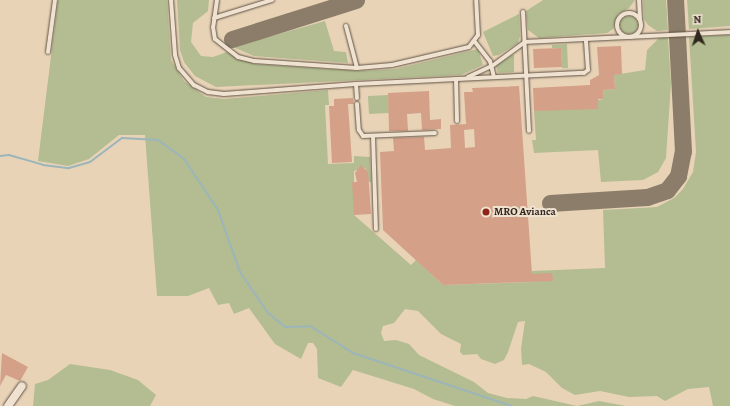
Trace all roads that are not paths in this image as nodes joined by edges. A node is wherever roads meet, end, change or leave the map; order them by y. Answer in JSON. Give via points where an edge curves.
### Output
{"nodes":[{"id":1,"x":55,"y":0,"type":"edge"},
{"id":2,"x":171,"y":0,"type":"edge"},
{"id":3,"x":217,"y":0,"type":"edge"},
{"id":4,"x":272,"y":0,"type":"edge"},
{"id":5,"x":476,"y":0,"type":"edge"},
{"id":6,"x":639,"y":0,"type":"edge"},
{"id":7,"x":523,"y":12,"type":"dead end"},
{"id":8,"x":214,"y":18,"type":"junction"},
{"id":9,"x":641,"y":25,"type":"junction"},
{"id":10,"x":346,"y":26,"type":"dead end"},
{"id":11,"x":730,"y":32,"type":"edge"},
{"id":12,"x":640,"y":36,"type":"junction"},
{"id":13,"x":629,"y":37,"type":"junction"},
{"id":14,"x":586,"y":40,"type":"junction"},
{"id":15,"x":475,"y":42,"type":"junction"},
{"id":16,"x":525,"y":42,"type":"junction"},
{"id":17,"x":48,"y":52,"type":"dead end"},
{"id":18,"x":492,"y":66,"type":"junction"},
{"id":19,"x":357,"y":68,"type":"junction"},
{"id":20,"x":526,"y":75,"type":"junction"},
{"id":21,"x":494,"y":77,"type":"junction"},
{"id":22,"x":456,"y":79,"type":"junction"},
{"id":23,"x":464,"y":79,"type":"junction"},
{"id":24,"x":356,"y":84,"type":"junction"},
{"id":25,"x":357,"y":98,"type":"dead end"},
{"id":26,"x":357,"y":104,"type":"dead end"},
{"id":27,"x":457,"y":121,"type":"dead end"},
{"id":28,"x":529,"y":131,"type":"dead end"},
{"id":29,"x":435,"y":133,"type":"dead end"},
{"id":30,"x":373,"y":136,"type":"junction"},
{"id":31,"x":376,"y":229,"type":"dead end"},
{"id":32,"x":22,"y":386,"type":"dead end"},
{"id":33,"x":8,"y":406,"type":"edge"}],
"edges":[{"from":1,"to":17,"type":"lane"},
{"from":2,"to":24,"type":"lane","via":[[176,61],[189,80],[208,92],[224,94]]},
{"from":3,"to":8,"type":"lane"},
{"from":4,"to":8,"type":"lane"},
{"from":5,"to":15,"type":"lane","via":[[478,36]]},
{"from":6,"to":9,"type":"lane"},
{"from":7,"to":16,"type":"lane"},
{"from":8,"to":19,"type":"lane","via":[[215,39],[245,60]]},
{"from":9,"to":12,"type":"lane"},
{"from":9,"to":13,"type":"lane","via":[[636,35]]},
{"from":9,"to":13,"type":"lane","via":[[634,14],[620,16],[617,28],[620,34]]},
{"from":10,"to":19,"type":"lane"},
{"from":11,"to":12,"type":"lane"},
{"from":12,"to":13,"type":"lane"},
{"from":13,"to":14,"type":"lane"},
{"from":14,"to":16,"type":"lane"},
{"from":14,"to":20,"type":"lane","via":[[586,73]]},
{"from":15,"to":18,"type":"lane"},
{"from":15,"to":19,"type":"lane","via":[[469,47],[422,59]]},
{"from":16,"to":18,"type":"lane"},
{"from":16,"to":20,"type":"lane"},
{"from":18,"to":21,"type":"lane"},
{"from":18,"to":23,"type":"lane"},
{"from":20,"to":21,"type":"lane"},
{"from":20,"to":28,"type":"lane"},
{"from":21,"to":23,"type":"lane"},
{"from":22,"to":23,"type":"lane"},
{"from":22,"to":24,"type":"lane"},
{"from":22,"to":27,"type":"lane"},
{"from":24,"to":25,"type":"lane"},
{"from":26,"to":30,"type":"lane","via":[[359,132],[363,136]]},
{"from":29,"to":30,"type":"lane"},
{"from":30,"to":31,"type":"lane"},
{"from":32,"to":33,"type":"street"}]}
